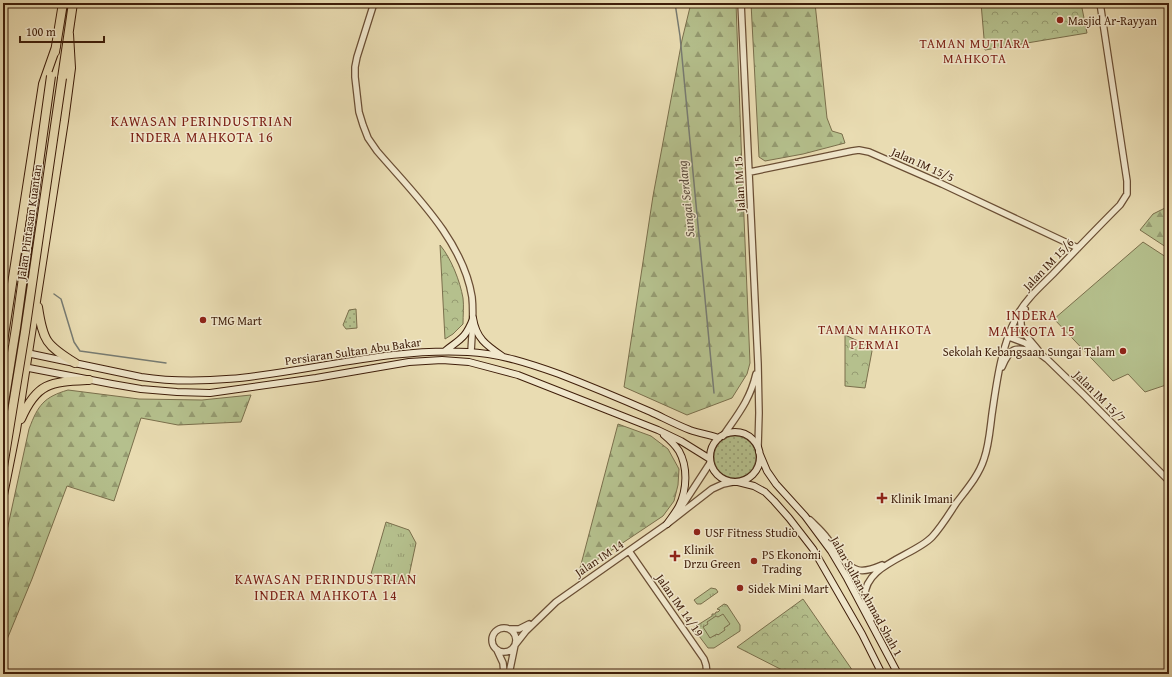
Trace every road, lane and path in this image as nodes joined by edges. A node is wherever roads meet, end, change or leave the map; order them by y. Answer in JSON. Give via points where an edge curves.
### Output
{"nodes":[{"id":1,"x":63,"y":3,"type":"edge"},
{"id":2,"x":73,"y":3,"type":"edge"},
{"id":3,"x":374,"y":3,"type":"edge"},
{"id":4,"x":741,"y":3,"type":"edge"},
{"id":5,"x":1100,"y":3,"type":"edge"},
{"id":6,"x":69,"y":34,"type":"junction"},
{"id":7,"x":56,"y":47,"type":"junction"},
{"id":8,"x":750,"y":172,"type":"junction"},
{"id":9,"x":1078,"y":248,"type":"junction"},
{"id":10,"x":12,"y":281,"type":"junction"},
{"id":11,"x":1034,"y":293,"type":"junction"},
{"id":12,"x":37,"y":298,"type":"junction"},
{"id":13,"x":3,"y":307,"type":"edge"},
{"id":14,"x":473,"y":318,"type":"junction"},
{"id":15,"x":5,"y":329,"type":"junction"},
{"id":16,"x":32,"y":329,"type":"junction"},
{"id":17,"x":1008,"y":337,"type":"junction"},
{"id":18,"x":3,"y":342,"type":"edge"},
{"id":19,"x":3,"y":348,"type":"edge"},
{"id":20,"x":444,"y":351,"type":"junction"},
{"id":21,"x":470,"y":352,"type":"junction"},
{"id":22,"x":28,"y":353,"type":"junction"},
{"id":23,"x":1041,"y":354,"type":"junction"},
{"id":24,"x":504,"y":357,"type":"junction"},
{"id":25,"x":3,"y":363,"type":"edge"},
{"id":26,"x":75,"y":363,"type":"junction"},
{"id":27,"x":758,"y":364,"type":"junction"},
{"id":28,"x":26,"y":367,"type":"junction"},
{"id":29,"x":492,"y":368,"type":"junction"},
{"id":30,"x":997,"y":378,"type":"junction"},
{"id":31,"x":88,"y":380,"type":"junction"},
{"id":32,"x":3,"y":382,"type":"edge"},
{"id":33,"x":22,"y":394,"type":"junction"},
{"id":34,"x":3,"y":409,"type":"edge"},
{"id":35,"x":16,"y":430,"type":"junction"},
{"id":36,"x":658,"y":430,"type":"junction"},
{"id":37,"x":721,"y":437,"type":"junction"},
{"id":38,"x":759,"y":450,"type":"junction"},
{"id":39,"x":710,"y":461,"type":"junction"},
{"id":40,"x":3,"y":467,"type":"edge"},
{"id":41,"x":1169,"y":481,"type":"edge"},
{"id":42,"x":736,"y":482,"type":"junction"},
{"id":43,"x":3,"y":495,"type":"edge"},
{"id":44,"x":805,"y":516,"type":"junction"},
{"id":45,"x":675,"y":518,"type":"junction"},
{"id":46,"x":667,"y":524,"type":"junction"},
{"id":47,"x":629,"y":551,"type":"junction"},
{"id":48,"x":893,"y":561,"type":"junction"},
{"id":49,"x":538,"y":618,"type":"junction"},
{"id":50,"x":504,"y":628,"type":"junction"},
{"id":51,"x":877,"y":634,"type":"junction"},
{"id":52,"x":515,"y":645,"type":"junction"},
{"id":53,"x":496,"y":648,"type":"junction"},
{"id":54,"x":504,"y":674,"type":"edge"},
{"id":55,"x":509,"y":674,"type":"edge"},
{"id":56,"x":708,"y":674,"type":"edge"},
{"id":57,"x":882,"y":674,"type":"edge"},
{"id":58,"x":898,"y":674,"type":"edge"}],
"edges":[{"from":1,"to":7,"type":"highway","name":"Jalan Pintasan Kuantan"},
{"from":2,"to":6,"type":"highway","name":"Jalan Pintasan Kuantan"},
{"from":3,"to":14,"type":"street","via":[[355,67],[359,112],[363,125],[377,151],[441,226],[452,245],[468,279]]},
{"from":4,"to":8,"type":"street","name":"Jalan IM 15"},
{"from":5,"to":9,"type":"street","name":"Jalan IM 15/6","via":[[1128,186],[1120,205]]},
{"from":6,"to":12,"type":"highway","via":[[71,68]]},
{"from":6,"to":40,"type":"highway","name":"Jalan Pintasan Kuantan","bridge":true},
{"from":7,"to":10,"type":"highway","via":[[43,84]]},
{"from":7,"to":34,"type":"highway","name":"Jalan Pintasan Kuantan","bridge":true},
{"from":8,"to":9,"type":"street","name":"Jalan IM 15/5","via":[[852,151],[869,152]]},
{"from":8,"to":27,"type":"street","name":"Jalan IM 15"},
{"from":9,"to":11,"type":"street","name":"Jalan IM 15/6"},
{"from":10,"to":13,"type":"highway"},
{"from":10,"to":15,"type":"highway"},
{"from":11,"to":17,"type":"street","name":"Jalan IM 15/6","via":[[1020,311]]},
{"from":11,"to":23,"type":"street","via":[[1020,323]]},
{"from":12,"to":16,"type":"highway"},
{"from":12,"to":26,"type":"highway","via":[[46,340],[60,354]]},
{"from":14,"to":20,"type":"main road","via":[[468,331],[461,339]]},
{"from":14,"to":21,"type":"street"},
{"from":14,"to":24,"type":"main road","via":[[474,328],[483,342]]},
{"from":15,"to":16,"type":"highway","via":[[13,341],[19,342],[29,338]]},
{"from":15,"to":18,"type":"highway"},
{"from":16,"to":22,"type":"highway"},
{"from":17,"to":23,"type":"street","name":"Jalan IM 15/7","via":[[1025,343]]},
{"from":17,"to":30,"type":"street","name":"Jalan IM 15/6"},
{"from":19,"to":22,"type":"main road","name":"Persiaran Sultan Abu Bakar"},
{"from":20,"to":21,"type":"main road","name":"Persiaran Sultan Abu Bakar"},
{"from":20,"to":26,"type":"main road","name":"Persiaran Sultan Abu Bakar","via":[[401,353],[270,374],[202,381],[160,380]]},
{"from":21,"to":24,"type":"main road","name":"Persiaran Sultan Abu Bakar"},
{"from":21,"to":29,"type":"main road","via":[[478,361]]},
{"from":22,"to":26,"type":"main road","name":"Persiaran Sultan Abu Bakar"},
{"from":22,"to":28,"type":"highway"},
{"from":23,"to":30,"type":"street","via":[[1019,349],[1010,352]]},
{"from":23,"to":41,"type":"street","name":"Jalan IM 15/7"},
{"from":24,"to":37,"type":"main road","name":"Persiaran Sultan Abu Bakar","via":[[592,387],[690,430]]},
{"from":25,"to":28,"type":"main road","name":"Persiaran Sultan Abu Bakar"},
{"from":27,"to":37,"type":"street","name":"Jalan IM 15","via":[[748,399]]},
{"from":27,"to":38,"type":"street","name":"Jalan IM 15"},
{"from":28,"to":31,"type":"main road","name":"Persiaran Sultan Abu Bakar"},
{"from":28,"to":33,"type":"highway"},
{"from":29,"to":31,"type":"main road","name":"Persiaran Sultan Abu Bakar","via":[[469,362],[442,360],[409,362],[210,393],[158,391]]},
{"from":29,"to":36,"type":"main road","name":"Persiaran Sultan Abu Bakar","via":[[530,379]]},
{"from":30,"to":48,"type":"street","name":"Jalan IM 15/6","via":[[984,461],[933,536]]},
{"from":31,"to":35,"type":"highway","via":[[58,383],[39,391],[27,405]]},
{"from":32,"to":33,"type":"highway","via":[[13,382]]},
{"from":33,"to":35,"type":"highway"},
{"from":35,"to":43,"type":"highway"},
{"from":36,"to":39,"type":"main road","name":"Persiaran Sultan Abu Bakar","via":[[681,440]]},
{"from":36,"to":46,"type":"main road","via":[[678,450],[685,473],[683,497]]},
{"from":37,"to":38,"type":"main road","via":[[732,433],[745,434],[753,440]]},
{"from":37,"to":39,"type":"main road","via":[[711,449]]},
{"from":38,"to":42,"type":"main road","via":[[760,462],[756,470],[750,477]]},
{"from":38,"to":44,"type":"main road","name":"Jalan Sultan Ahmad Shah 1","via":[[767,471],[776,484]]},
{"from":39,"to":42,"type":"main road","via":[[717,475],[724,480]]},
{"from":39,"to":45,"type":"street","name":"Jalan IM 14"},
{"from":42,"to":45,"type":"street","name":"Jalan IM 14","via":[[712,489]]},
{"from":42,"to":57,"type":"main road","name":"Jalan Sultan Ahmad Shah 1","via":[[754,486],[765,492],[790,518],[813,549]]},
{"from":44,"to":48,"type":"street","name":"Jalan IM 15/6","via":[[821,531],[844,562],[853,568],[866,570]]},
{"from":44,"to":51,"type":"main road","name":"Jalan Sultan Ahmad Shah 1","via":[[831,551]]},
{"from":45,"to":46,"type":"street","name":"Jalan IM 14"},
{"from":46,"to":47,"type":"street","name":"Jalan IM 14"},
{"from":47,"to":49,"type":"street","name":"Jalan IM 14","via":[[567,594]]},
{"from":47,"to":56,"type":"street","name":"Jalan IM 14/19","via":[[704,659]]},
{"from":48,"to":51,"type":"street","name":"Jalan IM 15/6","via":[[872,577],[864,593]]},
{"from":49,"to":50,"type":"street","name":"Jalan IM 14","via":[[519,629]]},
{"from":49,"to":52,"type":"street","name":"Jalan IM 14"},
{"from":50,"to":52,"type":"street","via":[[514,634]]},
{"from":50,"to":53,"type":"street","via":[[494,634],[492,642]]},
{"from":51,"to":58,"type":"main road","name":"Jalan Sultan Ahmad Shah 1"},
{"from":52,"to":53,"type":"street","via":[[506,652]]},
{"from":52,"to":55,"type":"street"},
{"from":53,"to":54,"type":"street","via":[[502,660]]}]}
